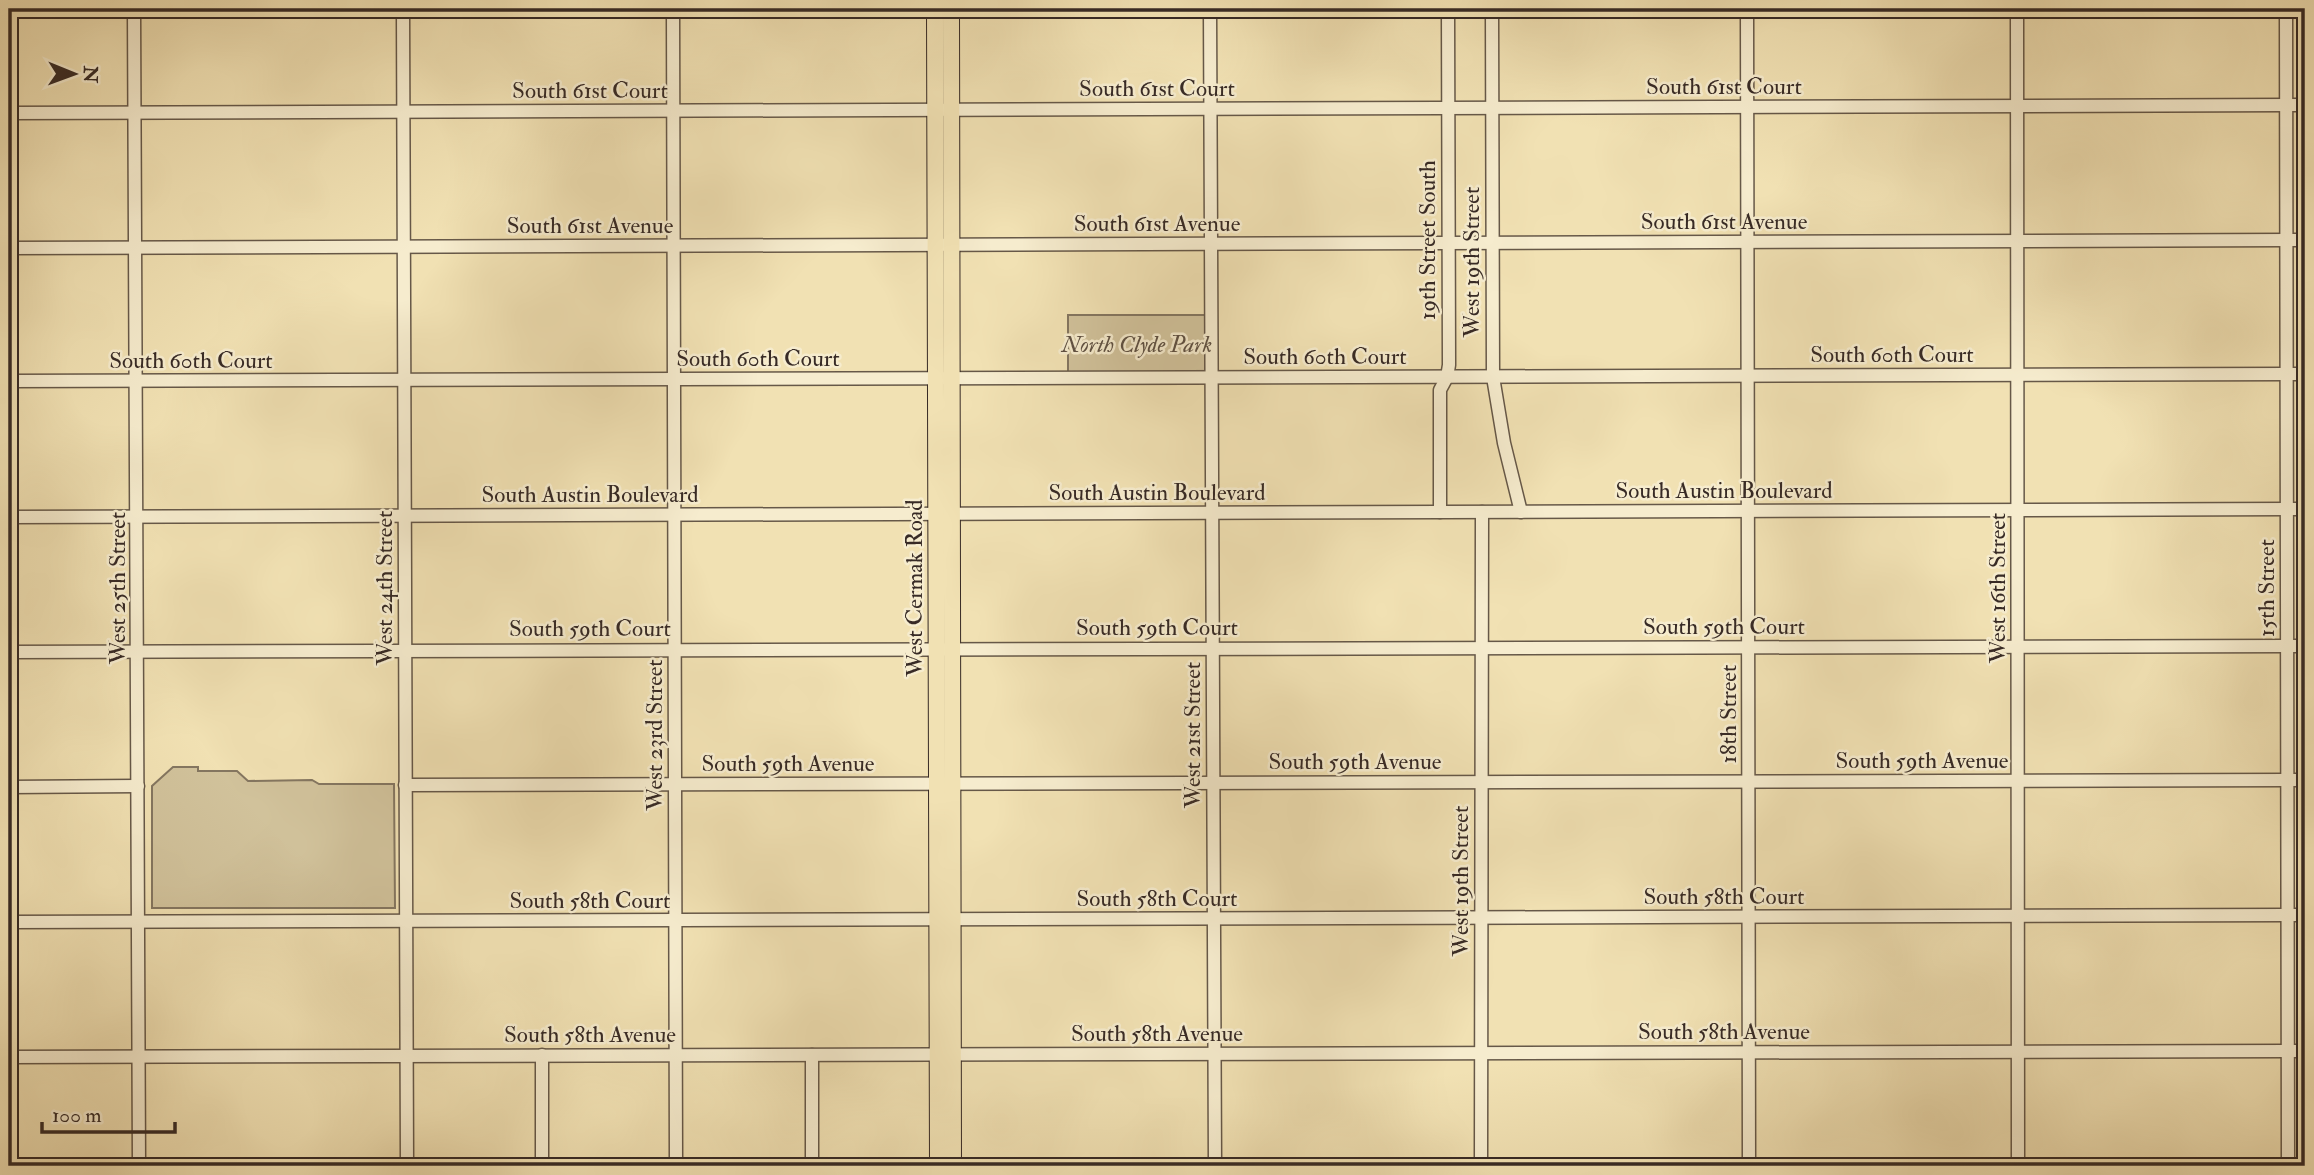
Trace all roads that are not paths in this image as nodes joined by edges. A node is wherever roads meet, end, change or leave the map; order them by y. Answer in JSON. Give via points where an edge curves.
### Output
{"nodes":[{"id":1,"x":134,"y":9,"type":"edge"},
{"id":2,"x":403,"y":9,"type":"edge"},
{"id":3,"x":673,"y":9,"type":"edge"},
{"id":4,"x":935,"y":9,"type":"edge"},
{"id":5,"x":950,"y":9,"type":"edge"},
{"id":6,"x":1210,"y":9,"type":"edge"},
{"id":7,"x":1448,"y":9,"type":"edge"},
{"id":8,"x":1492,"y":9,"type":"edge"},
{"id":9,"x":1747,"y":9,"type":"edge"},
{"id":10,"x":2017,"y":9,"type":"edge"},
{"id":11,"x":2286,"y":9,"type":"edge"},
{"id":12,"x":2286,"y":105,"type":"junction"},
{"id":13,"x":2305,"y":105,"type":"edge"},
{"id":14,"x":2017,"y":106,"type":"junction"},
{"id":15,"x":1747,"y":107,"type":"junction"},
{"id":16,"x":1448,"y":108,"type":"junction"},
{"id":17,"x":1492,"y":108,"type":"junction"},
{"id":18,"x":1211,"y":109,"type":"junction"},
{"id":19,"x":943,"y":110,"type":"junction"},
{"id":20,"x":673,"y":111,"type":"junction"},
{"id":21,"x":403,"y":112,"type":"junction"},
{"id":22,"x":9,"y":113,"type":"edge"},
{"id":23,"x":135,"y":113,"type":"junction"},
{"id":24,"x":2286,"y":240,"type":"junction"},
{"id":25,"x":2305,"y":240,"type":"edge"},
{"id":26,"x":2018,"y":241,"type":"junction"},
{"id":27,"x":1748,"y":242,"type":"junction"},
{"id":28,"x":1448,"y":243,"type":"junction"},
{"id":29,"x":1492,"y":243,"type":"junction"},
{"id":30,"x":943,"y":244,"type":"junction"},
{"id":31,"x":1211,"y":244,"type":"junction"},
{"id":32,"x":674,"y":245,"type":"junction"},
{"id":33,"x":404,"y":246,"type":"junction"},
{"id":34,"x":136,"y":247,"type":"junction"},
{"id":35,"x":9,"y":248,"type":"edge"},
{"id":36,"x":2286,"y":374,"type":"junction"},
{"id":37,"x":2305,"y":374,"type":"edge"},
{"id":38,"x":2018,"y":375,"type":"junction"},
{"id":39,"x":1748,"y":376,"type":"junction"},
{"id":40,"x":1212,"y":377,"type":"junction"},
{"id":41,"x":1447,"y":377,"type":"junction"},
{"id":42,"x":1493,"y":377,"type":"junction"},
{"id":43,"x":944,"y":378,"type":"junction"},
{"id":44,"x":674,"y":379,"type":"junction"},
{"id":45,"x":404,"y":380,"type":"junction"},
{"id":46,"x":9,"y":381,"type":"edge"},
{"id":47,"x":137,"y":381,"type":"junction"},
{"id":48,"x":2286,"y":509,"type":"junction"},
{"id":49,"x":2305,"y":509,"type":"edge"},
{"id":50,"x":2018,"y":510,"type":"junction"},
{"id":51,"x":1748,"y":511,"type":"junction"},
{"id":52,"x":1440,"y":512,"type":"junction"},
{"id":53,"x":1482,"y":512,"type":"junction"},
{"id":54,"x":1521,"y":512,"type":"junction"},
{"id":55,"x":1212,"y":513,"type":"junction"},
{"id":56,"x":944,"y":514,"type":"junction"},
{"id":57,"x":675,"y":515,"type":"junction"},
{"id":58,"x":138,"y":516,"type":"junction"},
{"id":59,"x":404,"y":516,"type":"junction"},
{"id":60,"x":9,"y":517,"type":"edge"},
{"id":61,"x":2018,"y":646,"type":"junction"},
{"id":62,"x":2287,"y":646,"type":"junction"},
{"id":63,"x":2305,"y":646,"type":"edge"},
{"id":64,"x":1481,"y":647,"type":"junction"},
{"id":65,"x":1748,"y":647,"type":"junction"},
{"id":66,"x":945,"y":648,"type":"junction"},
{"id":67,"x":1213,"y":648,"type":"junction"},
{"id":68,"x":405,"y":649,"type":"junction"},
{"id":69,"x":675,"y":649,"type":"junction"},
{"id":70,"x":138,"y":651,"type":"junction"},
{"id":71,"x":9,"y":652,"type":"edge"},
{"id":72,"x":2018,"y":780,"type":"junction"},
{"id":73,"x":2287,"y":780,"type":"junction"},
{"id":74,"x":2305,"y":780,"type":"edge"},
{"id":75,"x":1749,"y":781,"type":"junction"},
{"id":76,"x":1213,"y":782,"type":"junction"},
{"id":77,"x":1481,"y":782,"type":"junction"},
{"id":78,"x":945,"y":783,"type":"junction"},
{"id":79,"x":676,"y":784,"type":"junction"},
{"id":80,"x":405,"y":785,"type":"junction"},
{"id":81,"x":138,"y":786,"type":"junction"},
{"id":82,"x":9,"y":787,"type":"edge"},
{"id":83,"x":2287,"y":915,"type":"junction"},
{"id":84,"x":2305,"y":915,"type":"edge"},
{"id":85,"x":2018,"y":916,"type":"junction"},
{"id":86,"x":1749,"y":917,"type":"junction"},
{"id":87,"x":1481,"y":918,"type":"junction"},
{"id":88,"x":1214,"y":919,"type":"junction"},
{"id":89,"x":676,"y":920,"type":"junction"},
{"id":90,"x":945,"y":920,"type":"junction"},
{"id":91,"x":406,"y":921,"type":"junction"},
{"id":92,"x":9,"y":922,"type":"edge"},
{"id":93,"x":138,"y":922,"type":"junction"},
{"id":94,"x":2287,"y":1051,"type":"junction"},
{"id":95,"x":2305,"y":1051,"type":"edge"},
{"id":96,"x":1749,"y":1052,"type":"junction"},
{"id":97,"x":2018,"y":1052,"type":"junction"},
{"id":98,"x":1481,"y":1053,"type":"junction"},
{"id":99,"x":945,"y":1054,"type":"junction"},
{"id":100,"x":1214,"y":1054,"type":"junction"},
{"id":101,"x":542,"y":1055,"type":"junction"},
{"id":102,"x":676,"y":1055,"type":"junction"},
{"id":103,"x":812,"y":1055,"type":"junction"},
{"id":104,"x":138,"y":1056,"type":"junction"},
{"id":105,"x":406,"y":1056,"type":"junction"},
{"id":106,"x":9,"y":1057,"type":"edge"},
{"id":107,"x":139,"y":1166,"type":"edge"},
{"id":108,"x":407,"y":1166,"type":"edge"},
{"id":109,"x":542,"y":1166,"type":"edge"},
{"id":110,"x":676,"y":1166,"type":"edge"},
{"id":111,"x":812,"y":1166,"type":"edge"},
{"id":112,"x":938,"y":1166,"type":"edge"},
{"id":113,"x":953,"y":1166,"type":"edge"},
{"id":114,"x":1214,"y":1166,"type":"edge"},
{"id":115,"x":1481,"y":1166,"type":"edge"},
{"id":116,"x":1749,"y":1166,"type":"edge"},
{"id":117,"x":2018,"y":1166,"type":"edge"},
{"id":118,"x":2288,"y":1166,"type":"edge"}],
"edges":[{"from":1,"to":23,"type":"street","name":"West 25th Street"},
{"from":2,"to":21,"type":"street","name":"West 24th Street"},
{"from":3,"to":20,"type":"street","name":"West 23rd Street"},
{"from":4,"to":19,"type":"main road","name":"West Cermak Road"},
{"from":5,"to":19,"type":"main road","name":"West Cermak Road"},
{"from":6,"to":18,"type":"street","name":"West 21st Street"},
{"from":7,"to":16,"type":"street","name":"19th Street South"},
{"from":8,"to":17,"type":"street","name":"West 19th Street"},
{"from":9,"to":15,"type":"street","name":"18th Street"},
{"from":10,"to":14,"type":"street","name":"West 16th Street"},
{"from":11,"to":12,"type":"street","name":"15th Street"},
{"from":12,"to":13,"type":"street","name":"South 61st Court"},
{"from":12,"to":14,"type":"street","name":"South 61st Court"},
{"from":12,"to":24,"type":"street","name":"15th Street"},
{"from":14,"to":15,"type":"street","name":"South 61st Court"},
{"from":14,"to":26,"type":"street","name":"West 16th Street"},
{"from":15,"to":17,"type":"street","name":"South 61st Court"},
{"from":15,"to":27,"type":"street","name":"18th Street"},
{"from":16,"to":17,"type":"street","name":"South 61st Court"},
{"from":16,"to":18,"type":"street","name":"South 61st Court"},
{"from":16,"to":28,"type":"street","name":"19th Street South"},
{"from":17,"to":29,"type":"street","name":"West 19th Street"},
{"from":18,"to":19,"type":"street","name":"South 61st Court"},
{"from":18,"to":31,"type":"street","name":"West 21st Street"},
{"from":19,"to":20,"type":"street","name":"South 61st Court"},
{"from":19,"to":30,"type":"main road","name":"West Cermak Road"},
{"from":20,"to":21,"type":"street","name":"South 61st Court"},
{"from":20,"to":32,"type":"street","name":"West 23rd Street"},
{"from":21,"to":23,"type":"street","name":"South 61st Court"},
{"from":21,"to":33,"type":"street","name":"West 24th Street"},
{"from":22,"to":23,"type":"street","name":"South 61st Court"},
{"from":23,"to":34,"type":"street","name":"West 25th Street"},
{"from":24,"to":25,"type":"street","name":"South 61st Avenue"},
{"from":24,"to":26,"type":"street","name":"South 61st Avenue"},
{"from":24,"to":36,"type":"street","name":"15th Street"},
{"from":26,"to":27,"type":"street","name":"South 61st Avenue"},
{"from":26,"to":38,"type":"street","name":"West 16th Street"},
{"from":27,"to":29,"type":"street","name":"South 61st Avenue"},
{"from":27,"to":39,"type":"street","name":"18th Street"},
{"from":28,"to":29,"type":"street","name":"South 61st Avenue"},
{"from":28,"to":31,"type":"street","name":"South 61st Avenue"},
{"from":28,"to":41,"type":"street","name":"19th Street South"},
{"from":29,"to":42,"type":"street","name":"West 19th Street"},
{"from":30,"to":31,"type":"street","name":"South 61st Avenue"},
{"from":30,"to":32,"type":"street","name":"South 61st Avenue"},
{"from":30,"to":43,"type":"main road","name":"West Cermak Road"},
{"from":31,"to":40,"type":"street","name":"West 21st Street"},
{"from":32,"to":33,"type":"street","name":"South 61st Avenue"},
{"from":32,"to":44,"type":"street","name":"West 23rd Street"},
{"from":33,"to":34,"type":"street","name":"South 61st Avenue"},
{"from":33,"to":45,"type":"street","name":"West 24th Street"},
{"from":34,"to":35,"type":"street","name":"South 61st Avenue"},
{"from":34,"to":47,"type":"street","name":"West 25th Street"},
{"from":36,"to":37,"type":"street","name":"South 60th Court"},
{"from":36,"to":38,"type":"street","name":"South 60th Court"},
{"from":36,"to":48,"type":"street","name":"15th Street"},
{"from":38,"to":39,"type":"street","name":"South 60th Court"},
{"from":38,"to":50,"type":"street","name":"West 16th Street"},
{"from":39,"to":42,"type":"street","name":"South 60th Court"},
{"from":39,"to":51,"type":"street","name":"18th Street"},
{"from":40,"to":41,"type":"street","name":"South 60th Court"},
{"from":40,"to":43,"type":"street","name":"South 60th Court"},
{"from":40,"to":55,"type":"street","name":"West 21st Street"},
{"from":41,"to":42,"type":"street","name":"South 60th Court"},
{"from":41,"to":52,"type":"street","name":"19th Street South","via":[[1440,390]]},
{"from":42,"to":54,"type":"street","name":"West 19th Street"},
{"from":43,"to":44,"type":"street","name":"South 60th Court"},
{"from":43,"to":56,"type":"main road","name":"West Cermak Road"},
{"from":44,"to":45,"type":"street","name":"South 60th Court"},
{"from":44,"to":57,"type":"street","name":"West 23rd Street"},
{"from":45,"to":47,"type":"street","name":"South 60th Court"},
{"from":45,"to":59,"type":"street","name":"West 24th Street"},
{"from":46,"to":47,"type":"street","name":"South 60th Court"},
{"from":47,"to":58,"type":"street","name":"West 25th Street"},
{"from":48,"to":49,"type":"street","name":"South Austin Boulevard"},
{"from":48,"to":50,"type":"street","name":"South Austin Boulevard"},
{"from":48,"to":62,"type":"street","name":"15th Street"},
{"from":50,"to":51,"type":"street","name":"South Austin Boulevard"},
{"from":50,"to":61,"type":"street","name":"West 16th Street"},
{"from":51,"to":54,"type":"street","name":"South Austin Boulevard"},
{"from":51,"to":65,"type":"street","name":"18th Street"},
{"from":52,"to":53,"type":"street","name":"South Austin Boulevard"},
{"from":52,"to":55,"type":"street","name":"South Austin Boulevard"},
{"from":53,"to":54,"type":"street","name":"South Austin Boulevard"},
{"from":53,"to":64,"type":"street","name":"West 19th Street"},
{"from":55,"to":56,"type":"street","name":"South Austin Boulevard"},
{"from":55,"to":67,"type":"street","name":"West 21st Street"},
{"from":56,"to":57,"type":"street","name":"South Austin Boulevard"},
{"from":56,"to":66,"type":"main road","name":"West Cermak Road"},
{"from":57,"to":59,"type":"street","name":"South Austin Boulevard"},
{"from":57,"to":69,"type":"street","name":"West 23rd Street"},
{"from":58,"to":59,"type":"street","name":"South Austin Boulevard"},
{"from":58,"to":60,"type":"street","name":"South Austin Boulevard"},
{"from":58,"to":70,"type":"street","name":"West 25th Street"},
{"from":59,"to":68,"type":"street","name":"West 24th Street"},
{"from":61,"to":62,"type":"street","name":"South 59th Court"},
{"from":61,"to":65,"type":"street","name":"South 59th Court"},
{"from":61,"to":72,"type":"street","name":"West 16th Street"},
{"from":62,"to":63,"type":"street","name":"South 59th Court"},
{"from":62,"to":73,"type":"street","name":"15th Street"},
{"from":64,"to":65,"type":"street","name":"South 59th Court"},
{"from":64,"to":67,"type":"street","name":"South 59th Court"},
{"from":64,"to":77,"type":"street","name":"West 19th Street"},
{"from":65,"to":75,"type":"street","name":"18th Street"},
{"from":66,"to":67,"type":"street","name":"South 59th Court"},
{"from":66,"to":69,"type":"street","name":"South 59th Court"},
{"from":66,"to":78,"type":"main road","name":"West Cermak Road"},
{"from":67,"to":76,"type":"street","name":"West 21st Street"},
{"from":68,"to":69,"type":"street","name":"South 59th Court"},
{"from":68,"to":70,"type":"street","name":"South 59th Court"},
{"from":68,"to":80,"type":"street","name":"West 24th Street"},
{"from":69,"to":79,"type":"street","name":"West 23rd Street"},
{"from":70,"to":71,"type":"street","name":"South 59th Court"},
{"from":70,"to":81,"type":"street","name":"West 25th Street"},
{"from":72,"to":73,"type":"street","name":"South 59th Avenue"},
{"from":72,"to":75,"type":"street","name":"South 59th Avenue"},
{"from":72,"to":85,"type":"street","name":"West 16th Street"},
{"from":73,"to":74,"type":"street","name":"South 59th Avenue"},
{"from":73,"to":83,"type":"street","name":"15th Street"},
{"from":75,"to":77,"type":"street","name":"South 59th Avenue"},
{"from":75,"to":86,"type":"street","name":"18th Street"},
{"from":76,"to":77,"type":"street","name":"South 59th Avenue"},
{"from":76,"to":78,"type":"street","name":"South 59th Avenue"},
{"from":76,"to":88,"type":"street","name":"West 21st Street"},
{"from":77,"to":87,"type":"street","name":"West 19th Street"},
{"from":78,"to":79,"type":"street","name":"South 59th Avenue"},
{"from":78,"to":90,"type":"main road","name":"West Cermak Road"},
{"from":79,"to":80,"type":"street","name":"South 59th Avenue"},
{"from":79,"to":89,"type":"street","name":"West 23rd Street"},
{"from":80,"to":91,"type":"street","name":"West 24th Street"},
{"from":81,"to":82,"type":"street"},
{"from":81,"to":93,"type":"street","name":"West 25th Street"},
{"from":83,"to":84,"type":"street","name":"South 58th Court"},
{"from":83,"to":85,"type":"street","name":"South 58th Court"},
{"from":83,"to":94,"type":"street","name":"15th Street"},
{"from":85,"to":86,"type":"street","name":"South 58th Court"},
{"from":85,"to":97,"type":"street","name":"West 16th Street"},
{"from":86,"to":87,"type":"street","name":"South 58th Court"},
{"from":86,"to":96,"type":"street","name":"18th Street"},
{"from":87,"to":88,"type":"street","name":"South 58th Court"},
{"from":87,"to":98,"type":"street","name":"West 19th Street"},
{"from":88,"to":90,"type":"street","name":"South 58th Court"},
{"from":88,"to":100,"type":"street","name":"West 21st Street"},
{"from":89,"to":90,"type":"street","name":"South 58th Court"},
{"from":89,"to":91,"type":"street","name":"South 58th Court"},
{"from":89,"to":102,"type":"street","name":"West 23rd Street"},
{"from":90,"to":99,"type":"main road","name":"West Cermak Road"},
{"from":91,"to":93,"type":"street","name":"South 58th Court"},
{"from":91,"to":105,"type":"street","name":"West 24th Street"},
{"from":92,"to":93,"type":"street","name":"South 58th Court"},
{"from":93,"to":104,"type":"street","name":"West 25th Street"},
{"from":94,"to":95,"type":"street","name":"South 58th Avenue"},
{"from":94,"to":97,"type":"street","name":"South 58th Avenue"},
{"from":94,"to":118,"type":"street","name":"15th Street"},
{"from":96,"to":97,"type":"street","name":"South 58th Avenue"},
{"from":96,"to":98,"type":"street","name":"South 58th Avenue"},
{"from":96,"to":116,"type":"street","name":"18th Street"},
{"from":97,"to":117,"type":"street","name":"West 16th Street"},
{"from":98,"to":100,"type":"street","name":"South 58th Avenue"},
{"from":98,"to":115,"type":"street","name":"West 19th Street"},
{"from":99,"to":100,"type":"street","name":"South 58th Avenue"},
{"from":99,"to":103,"type":"street","name":"South 58th Avenue"},
{"from":99,"to":112,"type":"main road","name":"West Cermak Road"},
{"from":99,"to":113,"type":"main road","name":"West Cermak Road"},
{"from":100,"to":114,"type":"street","name":"West 21st Street"},
{"from":101,"to":102,"type":"street","name":"South 58th Avenue"},
{"from":101,"to":105,"type":"street","name":"South 58th Avenue"},
{"from":101,"to":109,"type":"street"},
{"from":102,"to":103,"type":"street","name":"South 58th Avenue"},
{"from":102,"to":110,"type":"street","name":"West 23rd Street"},
{"from":103,"to":111,"type":"street"},
{"from":104,"to":105,"type":"street","name":"South 58th Avenue"},
{"from":104,"to":106,"type":"street","name":"South 58th Avenue"},
{"from":104,"to":107,"type":"street","name":"West 25th Street"},
{"from":105,"to":108,"type":"street","name":"West 24th Street"}]}
